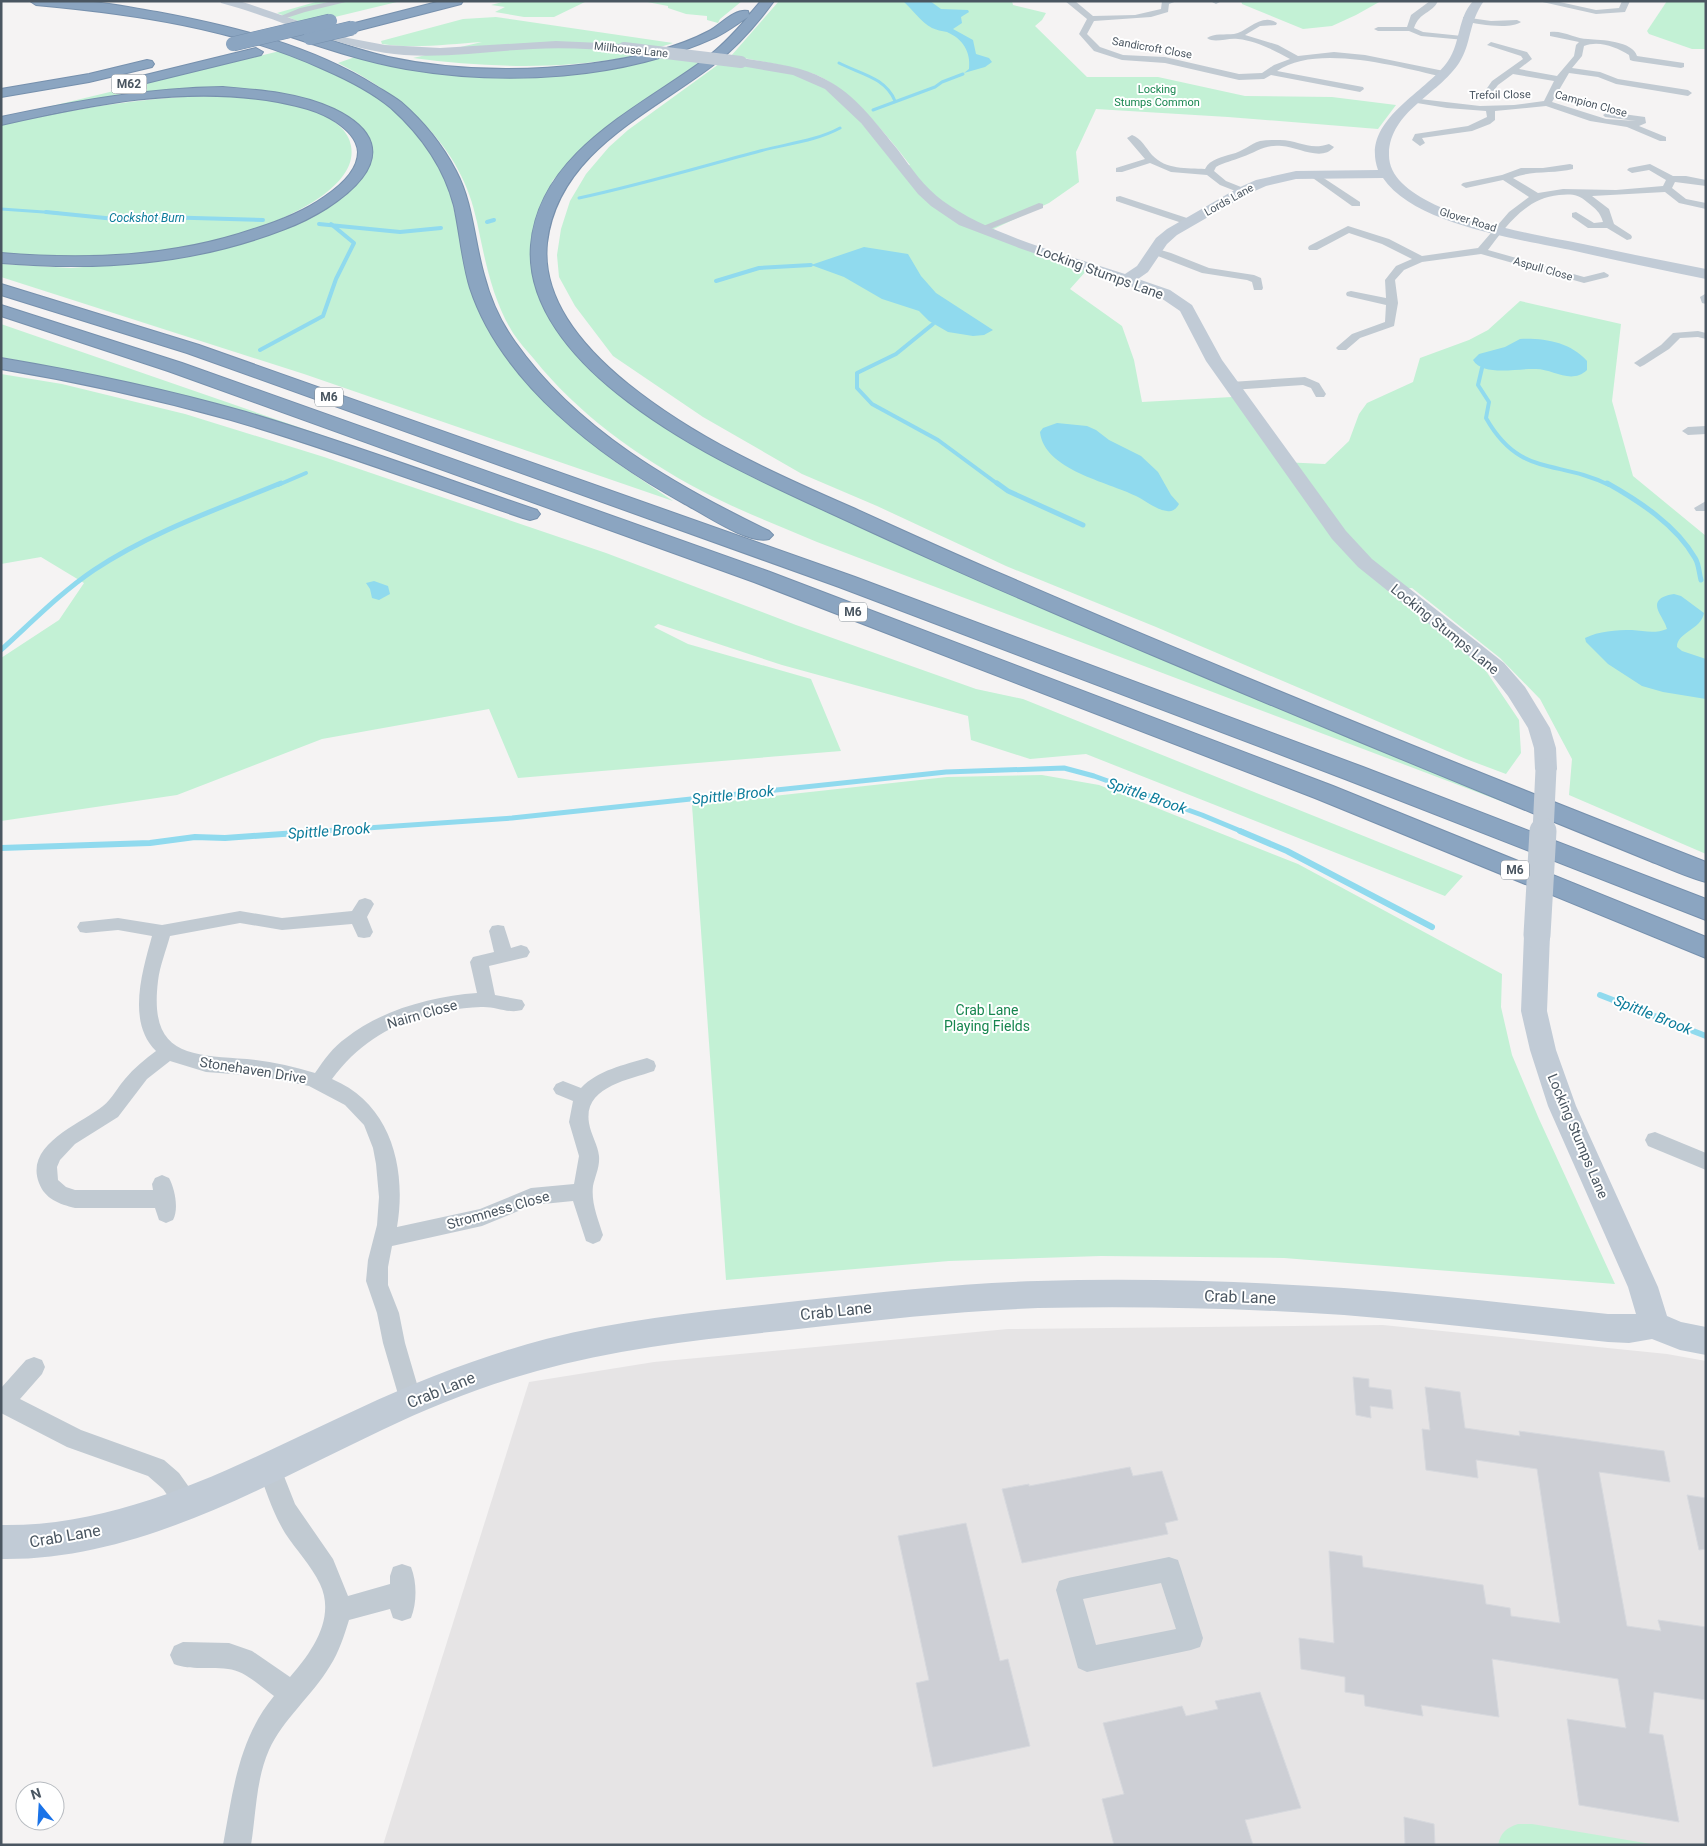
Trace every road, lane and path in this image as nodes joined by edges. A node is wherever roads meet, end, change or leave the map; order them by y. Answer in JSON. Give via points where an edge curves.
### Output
{"nodes":[{"id":1,"x":36,"y":1,"type":"edge"},
{"id":2,"x":145,"y":1,"type":"edge"},
{"id":3,"x":224,"y":1,"type":"edge"},
{"id":4,"x":346,"y":1,"type":"edge"},
{"id":5,"x":418,"y":1,"type":"edge"},
{"id":6,"x":430,"y":1,"type":"edge"},
{"id":7,"x":457,"y":1,"type":"edge"},
{"id":8,"x":758,"y":1,"type":"edge"},
{"id":9,"x":768,"y":1,"type":"edge"},
{"id":10,"x":1069,"y":1,"type":"edge"},
{"id":11,"x":1173,"y":1,"type":"edge"},
{"id":12,"x":1434,"y":1,"type":"edge"},
{"id":13,"x":1479,"y":1,"type":"edge"},
{"id":14,"x":1542,"y":1,"type":"edge"},
{"id":15,"x":1626,"y":1,"type":"edge"},
{"id":16,"x":175,"y":6,"type":"dead end"},
{"id":17,"x":280,"y":18,"type":"junction"},
{"id":18,"x":1466,"y":18,"type":"junction"},
{"id":19,"x":242,"y":19,"type":"dead end"},
{"id":20,"x":1091,"y":19,"type":"junction"},
{"id":21,"x":334,"y":22,"type":"junction"},
{"id":22,"x":1518,"y":22,"type":"dead end"},
{"id":23,"x":1273,"y":23,"type":"dead end"},
{"id":24,"x":1378,"y":29,"type":"dead end"},
{"id":25,"x":1410,"y":29,"type":"junction"},
{"id":26,"x":1554,"y":34,"type":"dead end"},
{"id":27,"x":1238,"y":36,"type":"junction"},
{"id":28,"x":1211,"y":38,"type":"dead end"},
{"id":29,"x":1462,"y":38,"type":"junction"},
{"id":30,"x":1585,"y":42,"type":"junction"},
{"id":31,"x":237,"y":46,"type":"junction"},
{"id":32,"x":1492,"y":46,"type":"dead end"},
{"id":33,"x":194,"y":53,"type":"dead end"},
{"id":34,"x":1297,"y":59,"type":"junction"},
{"id":35,"x":156,"y":62,"type":"dead end"},
{"id":36,"x":1681,"y":65,"type":"dead end"},
{"id":37,"x":1567,"y":70,"type":"junction"},
{"id":38,"x":1513,"y":71,"type":"junction"},
{"id":39,"x":1268,"y":72,"type":"junction"},
{"id":40,"x":1444,"y":74,"type":"junction"},
{"id":41,"x":1559,"y":79,"type":"junction"},
{"id":42,"x":1480,"y":86,"type":"dead end"},
{"id":43,"x":1360,"y":89,"type":"dead end"},
{"id":44,"x":1,"y":92,"type":"edge"},
{"id":45,"x":1688,"y":93,"type":"dead end"},
{"id":46,"x":1414,"y":100,"type":"junction"},
{"id":47,"x":1547,"y":104,"type":"junction"},
{"id":48,"x":1,"y":106,"type":"edge"},
{"id":49,"x":1490,"y":108,"type":"junction"},
{"id":50,"x":1,"y":114,"type":"edge"},
{"id":51,"x":1608,"y":115,"type":"dead end"},
{"id":52,"x":1,"y":121,"type":"edge"},
{"id":53,"x":1631,"y":126,"type":"junction"},
{"id":54,"x":1132,"y":136,"type":"dead end"},
{"id":55,"x":1416,"y":137,"type":"dead end"},
{"id":56,"x":1664,"y":140,"type":"dead end"},
{"id":57,"x":1329,"y":146,"type":"dead end"},
{"id":58,"x":1151,"y":160,"type":"junction"},
{"id":59,"x":1511,"y":164,"type":"dead end"},
{"id":60,"x":1119,"y":170,"type":"dead end"},
{"id":61,"x":1568,"y":170,"type":"dead end"},
{"id":62,"x":1632,"y":170,"type":"dead end"},
{"id":63,"x":1522,"y":171,"type":"junction"},
{"id":64,"x":1209,"y":172,"type":"junction"},
{"id":65,"x":1313,"y":174,"type":"junction"},
{"id":66,"x":1386,"y":174,"type":"junction"},
{"id":67,"x":1505,"y":177,"type":"junction"},
{"id":68,"x":1671,"y":179,"type":"junction"},
{"id":69,"x":1706,"y":183,"type":"edge"},
{"id":70,"x":1667,"y":189,"type":"junction"},
{"id":71,"x":1243,"y":191,"type":"junction"},
{"id":72,"x":1479,"y":193,"type":"dead end"},
{"id":73,"x":1582,"y":193,"type":"junction"},
{"id":74,"x":1537,"y":197,"type":"junction"},
{"id":75,"x":1120,"y":199,"type":"dead end"},
{"id":76,"x":1356,"y":204,"type":"dead end"},
{"id":77,"x":1039,"y":206,"type":"dead end"},
{"id":78,"x":1706,"y":206,"type":"edge"},
{"id":79,"x":1576,"y":215,"type":"dead end"},
{"id":80,"x":1189,"y":222,"type":"junction"},
{"id":81,"x":1609,"y":225,"type":"junction"},
{"id":82,"x":981,"y":229,"type":"junction"},
{"id":83,"x":1498,"y":230,"type":"junction"},
{"id":84,"x":1627,"y":237,"type":"dead end"},
{"id":85,"x":1313,"y":248,"type":"dead end"},
{"id":86,"x":1481,"y":251,"type":"junction"},
{"id":87,"x":1154,"y":252,"type":"junction"},
{"id":88,"x":1,"y":258,"type":"edge"},
{"id":89,"x":1420,"y":259,"type":"junction"},
{"id":90,"x":1706,"y":274,"type":"edge"},
{"id":91,"x":1604,"y":275,"type":"dead end"},
{"id":92,"x":1128,"y":280,"type":"junction"},
{"id":93,"x":1258,"y":288,"type":"dead end"},
{"id":94,"x":1,"y":289,"type":"edge"},
{"id":95,"x":1351,"y":294,"type":"dead end"},
{"id":96,"x":1392,"y":302,"type":"junction"},
{"id":97,"x":1,"y":310,"type":"edge"},
{"id":98,"x":1706,"y":322,"type":"edge"},
{"id":99,"x":1702,"y":335,"type":"edge"},
{"id":100,"x":1342,"y":348,"type":"dead end"},
{"id":101,"x":1,"y":362,"type":"edge"},
{"id":102,"x":1640,"y":363,"type":"dead end"},
{"id":103,"x":1280,"y":382,"type":"junction"},
{"id":104,"x":1231,"y":386,"type":"junction"},
{"id":105,"x":1288,"y":394,"type":"dead end"},
{"id":106,"x":1320,"y":394,"type":"dead end"},
{"id":107,"x":1706,"y":430,"type":"edge"},
{"id":108,"x":1688,"y":431,"type":"dead end"},
{"id":109,"x":1354,"y":773,"type":"junction"},
{"id":110,"x":1324,"y":792,"type":"junction"},
{"id":111,"x":1706,"y":873,"type":"edge"},
{"id":112,"x":1706,"y":910,"type":"edge"},
{"id":113,"x":362,"y":918,"type":"dead end"},
{"id":114,"x":86,"y":927,"type":"dead end"},
{"id":115,"x":498,"y":931,"type":"dead end"},
{"id":116,"x":162,"y":932,"type":"junction"},
{"id":117,"x":1706,"y":948,"type":"edge"},
{"id":118,"x":487,"y":1000,"type":"junction"},
{"id":119,"x":516,"y":1005,"type":"dead end"},
{"id":120,"x":169,"y":1051,"type":"junction"},
{"id":121,"x":647,"y":1066,"type":"dead end"},
{"id":122,"x":319,"y":1081,"type":"junction"},
{"id":123,"x":563,"y":1089,"type":"dead end"},
{"id":124,"x":584,"y":1097,"type":"junction"},
{"id":125,"x":1655,"y":1140,"type":"dead end"},
{"id":126,"x":1706,"y":1162,"type":"edge"},
{"id":127,"x":582,"y":1192,"type":"junction"},
{"id":128,"x":164,"y":1199,"type":"dead end"},
{"id":129,"x":593,"y":1235,"type":"dead end"},
{"id":130,"x":384,"y":1239,"type":"junction"},
{"id":131,"x":1653,"y":1325,"type":"junction"},
{"id":132,"x":1706,"y":1341,"type":"edge"},
{"id":133,"x":34,"y":1367,"type":"dead end"},
{"id":134,"x":411,"y":1401,"type":"junction"},
{"id":135,"x":2,"y":1402,"type":"edge"},
{"id":136,"x":270,"y":1469,"type":"junction"},
{"id":137,"x":188,"y":1505,"type":"junction"},
{"id":138,"x":1,"y":1542,"type":"edge"},
{"id":139,"x":1068,"y":1590,"type":"joint"},
{"id":140,"x":402,"y":1593,"type":"dead end"},
{"id":141,"x":337,"y":1611,"type":"junction"},
{"id":142,"x":183,"y":1654,"type":"dead end"},
{"id":143,"x":293,"y":1694,"type":"junction"},
{"id":144,"x":237,"y":1845,"type":"edge"}],
"edges":[{"from":1,"to":109,"type":"highway","via":[[143,14],[238,34],[289,49],[334,68],[395,106],[427,137],[451,175],[484,301],[524,368],[558,405],[665,484],[760,534]]},
{"from":2,"to":16,"type":"highway"},
{"from":3,"to":17,"type":"street","name":"Millhouse Lane"},
{"from":4,"to":17,"type":"street"},
{"from":5,"to":21,"type":"highway"},
{"from":6,"to":21,"type":"highway","number":"M62"},
{"from":7,"to":50,"type":"highway","number":"M62","bridge":true},
{"from":8,"to":19,"type":"highway","via":[[725,28],[676,49],[592,68],[527,73],[468,72],[395,63]]},
{"from":9,"to":111,"type":"highway","via":[[724,50],[588,151],[566,175],[550,203],[541,228],[538,250],[547,297],[578,347],[598,368],[640,402],[709,447],[814,499],[1187,661]]},
{"from":10,"to":20,"type":"street"},
{"from":11,"to":20,"type":"street","name":"Sandicroft Close","via":[[1165,2],[1165,10],[1151,15]]},
{"from":12,"to":25,"type":"street","via":[[1414,17]]},
{"from":13,"to":18,"type":"street"},
{"from":14,"to":15,"type":"street","via":[[1593,15],[1622,10]]},
{"from":17,"to":82,"type":"street","name":"Millhouse Lane","bridge":true,"via":[[356,44],[397,51],[574,44],[741,62],[804,74],[829,86],[848,102],[936,204]]},
{"from":18,"to":22,"type":"street"},
{"from":18,"to":29,"type":"street"},
{"from":20,"to":39,"type":"street","name":"Sandicroft Close","via":[[1083,34],[1098,50],[1122,57],[1165,60],[1239,77],[1258,77]]},
{"from":21,"to":31,"type":"highway","number":"M62"},
{"from":23,"to":27,"type":"street","via":[[1258,24]]},
{"from":24,"to":25,"type":"street"},
{"from":25,"to":29,"type":"street","via":[[1421,34]]},
{"from":26,"to":30,"type":"street"},
{"from":27,"to":28,"type":"street"},
{"from":27,"to":34,"type":"street","via":[[1275,47]]},
{"from":29,"to":40,"type":"street","via":[[1457,55]]},
{"from":30,"to":36,"type":"street","via":[[1608,43],[1626,48],[1633,58]]},
{"from":30,"to":37,"type":"street","name":"Trefoil Close","via":[[1580,45],[1578,56]]},
{"from":31,"to":33,"type":"highway"},
{"from":31,"to":48,"type":"highway","number":"M62"},
{"from":32,"to":38,"type":"street","via":[[1524,54],[1528,59]]},
{"from":34,"to":39,"type":"street","name":"Sandicroft Close"},
{"from":34,"to":40,"type":"street","name":"Sandicroft Close","via":[[1349,56]]},
{"from":35,"to":44,"type":"highway","via":[[90,78]]},
{"from":37,"to":41,"type":"street","name":"Trefoil Close"},
{"from":37,"to":45,"type":"street"},
{"from":38,"to":41,"type":"street"},
{"from":38,"to":42,"type":"street","via":[[1489,90]]},
{"from":39,"to":43,"type":"street","name":"Sandicroft Close","via":[[1305,80],[1332,81]]},
{"from":40,"to":46,"type":"street"},
{"from":41,"to":47,"type":"street","name":"Trefoil Close"},
{"from":46,"to":49,"type":"street","name":"Trefoil Close"},
{"from":46,"to":66,"type":"street","via":[[1401,112],[1386,137],[1382,154]]},
{"from":47,"to":49,"type":"street","name":"Trefoil Close"},
{"from":47,"to":53,"type":"street","name":"Campion Close","via":[[1598,120]]},
{"from":49,"to":55,"type":"street","via":[[1492,118],[1488,122]]},
{"from":51,"to":53,"type":"street","name":"Campion Close","via":[[1642,120]]},
{"from":52,"to":88,"type":"highway","via":[[131,98],[192,92],[251,94],[284,98],[329,112],[351,126],[360,136],[365,151],[362,167],[332,199],[287,224],[235,241],[192,252],[128,261],[64,263]]},
{"from":53,"to":56,"type":"street","name":"Campion Close"},
{"from":54,"to":58,"type":"street"},
{"from":57,"to":64,"type":"street","via":[[1326,150],[1309,150],[1283,143],[1261,144],[1219,161]]},
{"from":58,"to":60,"type":"street"},
{"from":58,"to":64,"type":"street","via":[[1172,168]]},
{"from":59,"to":63,"type":"street"},
{"from":61,"to":63,"type":"street"},
{"from":62,"to":68,"type":"street","via":[[1650,167]]},
{"from":63,"to":67,"type":"street"},
{"from":64,"to":71,"type":"street","via":[[1223,183]]},
{"from":65,"to":66,"type":"street","name":"Lords Lane"},
{"from":65,"to":71,"type":"street","name":"Lords Lane","via":[[1279,178]]},
{"from":65,"to":76,"type":"street"},
{"from":66,"to":83,"type":"street","name":"Glover Road","via":[[1402,191],[1432,208]]},
{"from":67,"to":72,"type":"street","via":[[1466,185]]},
{"from":67,"to":74,"type":"street"},
{"from":68,"to":69,"type":"street"},
{"from":68,"to":70,"type":"street"},
{"from":70,"to":73,"type":"street"},
{"from":70,"to":78,"type":"street","via":[[1684,201]]},
{"from":71,"to":80,"type":"street","name":"Lords Lane"},
{"from":73,"to":74,"type":"street"},
{"from":73,"to":81,"type":"street","via":[[1605,211]]},
{"from":74,"to":83,"type":"street","via":[[1520,207]]},
{"from":75,"to":80,"type":"street"},
{"from":77,"to":82,"type":"street"},
{"from":79,"to":81,"type":"street","via":[[1592,226]]},
{"from":80,"to":87,"type":"street","name":"Lords Lane","via":[[1161,241]]},
{"from":81,"to":84,"type":"street"},
{"from":82,"to":92,"type":"street","name":"Locking Stumps Lane"},
{"from":83,"to":86,"type":"street"},
{"from":83,"to":90,"type":"street","name":"Glover Road"},
{"from":85,"to":89,"type":"street","via":[[1348,229],[1382,239]]},
{"from":86,"to":89,"type":"street"},
{"from":86,"to":91,"type":"street","name":"Aspull Close","via":[[1584,280]]},
{"from":87,"to":92,"type":"street","name":"Lords Lane","via":[[1143,268]]},
{"from":87,"to":93,"type":"street","via":[[1206,270],[1248,276],[1257,280]]},
{"from":89,"to":96,"type":"street","via":[[1400,268],[1390,280]]},
{"from":92,"to":104,"type":"street","name":"Locking Stumps Lane","via":[[1164,294],[1186,308]]},
{"from":94,"to":109,"type":"highway","number":"M6","via":[[193,348],[722,536]]},
{"from":95,"to":96,"type":"street"},
{"from":96,"to":100,"type":"street","via":[[1390,324],[1356,336]]},
{"from":97,"to":110,"type":"highway","number":"M6","via":[[175,367],[762,577]]},
{"from":98,"to":99,"type":"street"},
{"from":99,"to":102,"type":"street","via":[[1677,335],[1666,347]]},
{"from":101,"to":110,"type":"highway","via":[[88,378],[199,406],[320,443],[685,566]]},
{"from":103,"to":104,"type":"street"},
{"from":103,"to":105,"type":"street"},
{"from":103,"to":106,"type":"street","via":[[1305,381],[1315,386]]},
{"from":104,"to":131,"type":"street","name":"Locking Stumps Lane","bridge":true,"via":[[1339,535],[1365,563],[1497,668],[1518,692],[1539,728],[1545,748],[1546,769],[1534,1011],[1542,1050],[1562,1106],[1644,1287]]},
{"from":107,"to":108,"type":"street"},
{"from":109,"to":112,"type":"highway","number":"M6"},
{"from":110,"to":117,"type":"highway","number":"M6"},
{"from":113,"to":116,"type":"street","via":[[282,924],[240,917]]},
{"from":114,"to":116,"type":"street","via":[[118,924]]},
{"from":115,"to":118,"type":"street","via":[[513,954],[479,962]]},
{"from":116,"to":120,"type":"street","name":"Stonehaven Drive","via":[[152,967],[149,996],[155,1034]]},
{"from":118,"to":119,"type":"street","name":"Nairn Close"},
{"from":118,"to":122,"type":"street","name":"Nairn Close","via":[[438,1007],[378,1026],[352,1042]]},
{"from":120,"to":122,"type":"street","name":"Stonehaven Drive","via":[[196,1062],[258,1068]]},
{"from":120,"to":128,"type":"street","via":[[137,1077],[110,1111],[63,1142],[51,1160],[47,1176],[50,1184],[64,1197]]},
{"from":121,"to":124,"type":"street","via":[[614,1076],[592,1088]]},
{"from":122,"to":130,"type":"street","name":"Stonehaven Drive","via":[[354,1101],[365,1111],[377,1132],[388,1180],[389,1207]]},
{"from":123,"to":124,"type":"street"},
{"from":124,"to":127,"type":"street","via":[[579,1125],[589,1163]]},
{"from":125,"to":126,"type":"street"},
{"from":127,"to":129,"type":"street"},
{"from":127,"to":130,"type":"street","name":"Stromness Close","via":[[531,1197],[482,1217]]},
{"from":130,"to":134,"type":"street","name":"Stonehaven Drive","via":[[377,1282]]},
{"from":131,"to":132,"type":"street","via":[[1680,1336]]},
{"from":131,"to":134,"type":"street","name":"Crab Lane","via":[[1608,1328],[1263,1297],[1081,1294],[963,1298],[699,1325],[599,1341],[493,1369]]},
{"from":133,"to":135,"type":"street"},
{"from":134,"to":136,"type":"street","name":"Crab Lane"},
{"from":135,"to":137,"type":"street","via":[[75,1439],[156,1468],[171,1481]]},
{"from":136,"to":137,"type":"street","name":"Crab Lane"},
{"from":136,"to":141,"type":"street","via":[[294,1526],[327,1569]]},
{"from":137,"to":138,"type":"street","name":"Crab Lane","via":[[93,1532],[22,1543]]},
{"from":139,"to":139,"type":"street","via":[[1169,1569],[1191,1638],[1087,1659]]},
{"from":140,"to":141,"type":"street"},
{"from":141,"to":143,"type":"street","via":[[326,1648]]},
{"from":142,"to":143,"type":"street","via":[[229,1656],[243,1660]]},
{"from":143,"to":144,"type":"street","via":[[267,1726],[257,1745]]}]}
